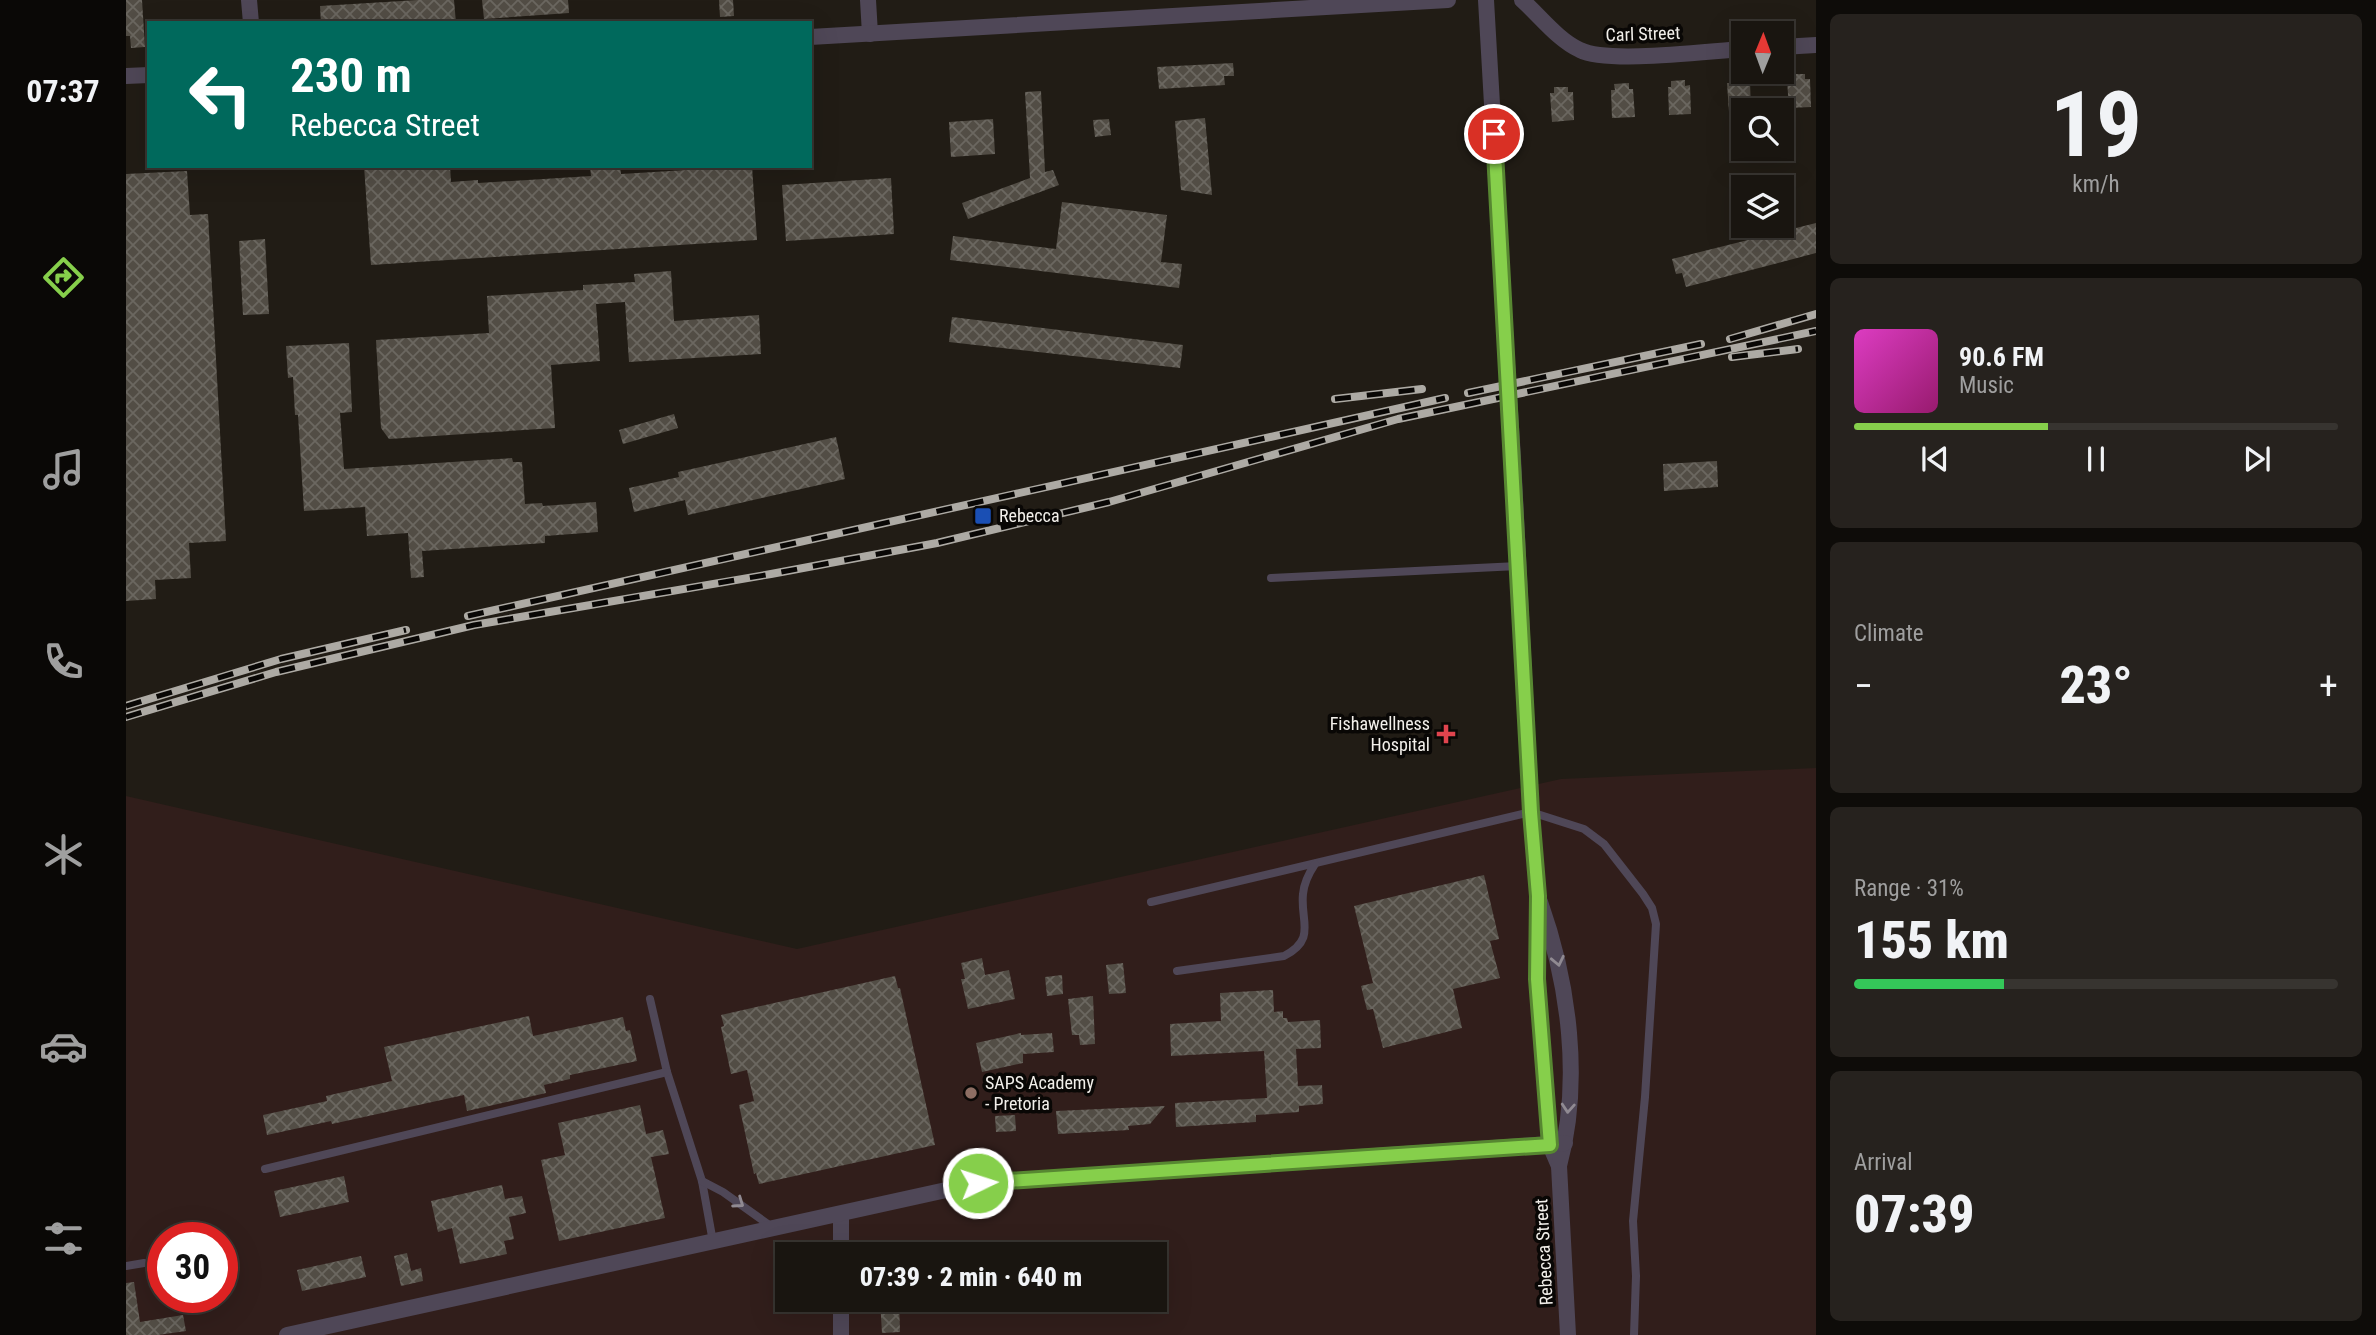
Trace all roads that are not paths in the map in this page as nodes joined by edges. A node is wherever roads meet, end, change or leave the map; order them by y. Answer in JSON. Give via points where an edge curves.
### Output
{"nodes":[{"id":1,"x":249,"y":0,"type":"edge"},
{"id":2,"x":868,"y":0,"type":"edge"},
{"id":3,"x":1448,"y":0,"type":"edge"},
{"id":4,"x":1486,"y":0,"type":"edge"},
{"id":5,"x":1522,"y":0,"type":"edge"},
{"id":6,"x":251,"y":21,"type":"edge"},
{"id":7,"x":870,"y":34,"type":"junction"},
{"id":8,"x":812,"y":37,"type":"edge"},
{"id":9,"x":1816,"y":45,"type":"edge"},
{"id":10,"x":1794,"y":46,"type":"edge"},
{"id":11,"x":1731,"y":50,"type":"edge"},
{"id":12,"x":147,"y":75,"type":"edge"},
{"id":13,"x":126,"y":76,"type":"edge"},
{"id":14,"x":1518,"y":565,"type":"junction"},
{"id":15,"x":1271,"y":578,"type":"dead end"},
{"id":16,"x":1531,"y":812,"type":"junction"},
{"id":17,"x":1315,"y":864,"type":"junction"},
{"id":18,"x":1538,"y":896,"type":"junction"},
{"id":19,"x":1150,"y":902,"type":"dead end"},
{"id":20,"x":1177,"y":971,"type":"dead end"},
{"id":21,"x":650,"y":999,"type":"dead end"},
{"id":22,"x":667,"y":1072,"type":"junction"},
{"id":23,"x":1557,"y":1144,"type":"junction"},
{"id":24,"x":265,"y":1169,"type":"dead end"},
{"id":25,"x":702,"y":1181,"type":"junction"},
{"id":26,"x":841,"y":1214,"type":"junction"},
{"id":27,"x":775,"y":1228,"type":"junction"},
{"id":28,"x":713,"y":1242,"type":"junction"},
{"id":29,"x":841,"y":1242,"type":"edge"},
{"id":30,"x":144,"y":1263,"type":"dead end"},
{"id":31,"x":126,"y":1266,"type":"edge"},
{"id":32,"x":841,"y":1312,"type":"edge"},
{"id":33,"x":287,"y":1335,"type":"edge"},
{"id":34,"x":841,"y":1335,"type":"edge"},
{"id":35,"x":1568,"y":1335,"type":"edge"},
{"id":36,"x":1634,"y":1335,"type":"edge"}],
"edges":[{"from":1,"to":6,"type":"street"},
{"from":2,"to":7,"type":"street"},
{"from":3,"to":7,"type":"street"},
{"from":4,"to":14,"type":"street","name":"Rebecca Street","bridge":true},
{"from":5,"to":11,"type":"street","name":"Carl Street","via":[[1571,45],[1585,52],[1619,56]]},
{"from":7,"to":8,"type":"street"},
{"from":9,"to":10,"type":"street"},
{"from":12,"to":13,"type":"street"},
{"from":14,"to":15,"type":"lane"},
{"from":14,"to":16,"type":"street","name":"Rebecca Street"},
{"from":16,"to":17,"type":"lane"},
{"from":16,"to":18,"type":"street","name":"Rebecca Street"},
{"from":16,"to":36,"type":"lane","via":[[1584,829],[1604,844],[1653,908],[1656,925],[1633,1221]]},
{"from":17,"to":19,"type":"lane"},
{"from":17,"to":20,"type":"lane","via":[[1303,893],[1305,933],[1292,952]]},
{"from":18,"to":23,"type":"street","name":"Rebecca Street","via":[[1537,979]]},
{"from":18,"to":23,"type":"street","name":"Rebecca Street","one_way":true,"via":[[1555,948],[1567,1014],[1570,1074]]},
{"from":21,"to":22,"type":"lane"},
{"from":22,"to":24,"type":"lane"},
{"from":22,"to":25,"type":"lane"},
{"from":23,"to":26,"type":"street","via":[[978,1183]]},
{"from":23,"to":35,"type":"street","name":"Rebecca Street"},
{"from":25,"to":27,"type":"lane","one_way":true},
{"from":25,"to":28,"type":"lane"},
{"from":26,"to":27,"type":"street"},
{"from":26,"to":29,"type":"street"},
{"from":27,"to":28,"type":"street"},
{"from":28,"to":33,"type":"street"},
{"from":30,"to":31,"type":"lane"},
{"from":32,"to":34,"type":"street"}]}
